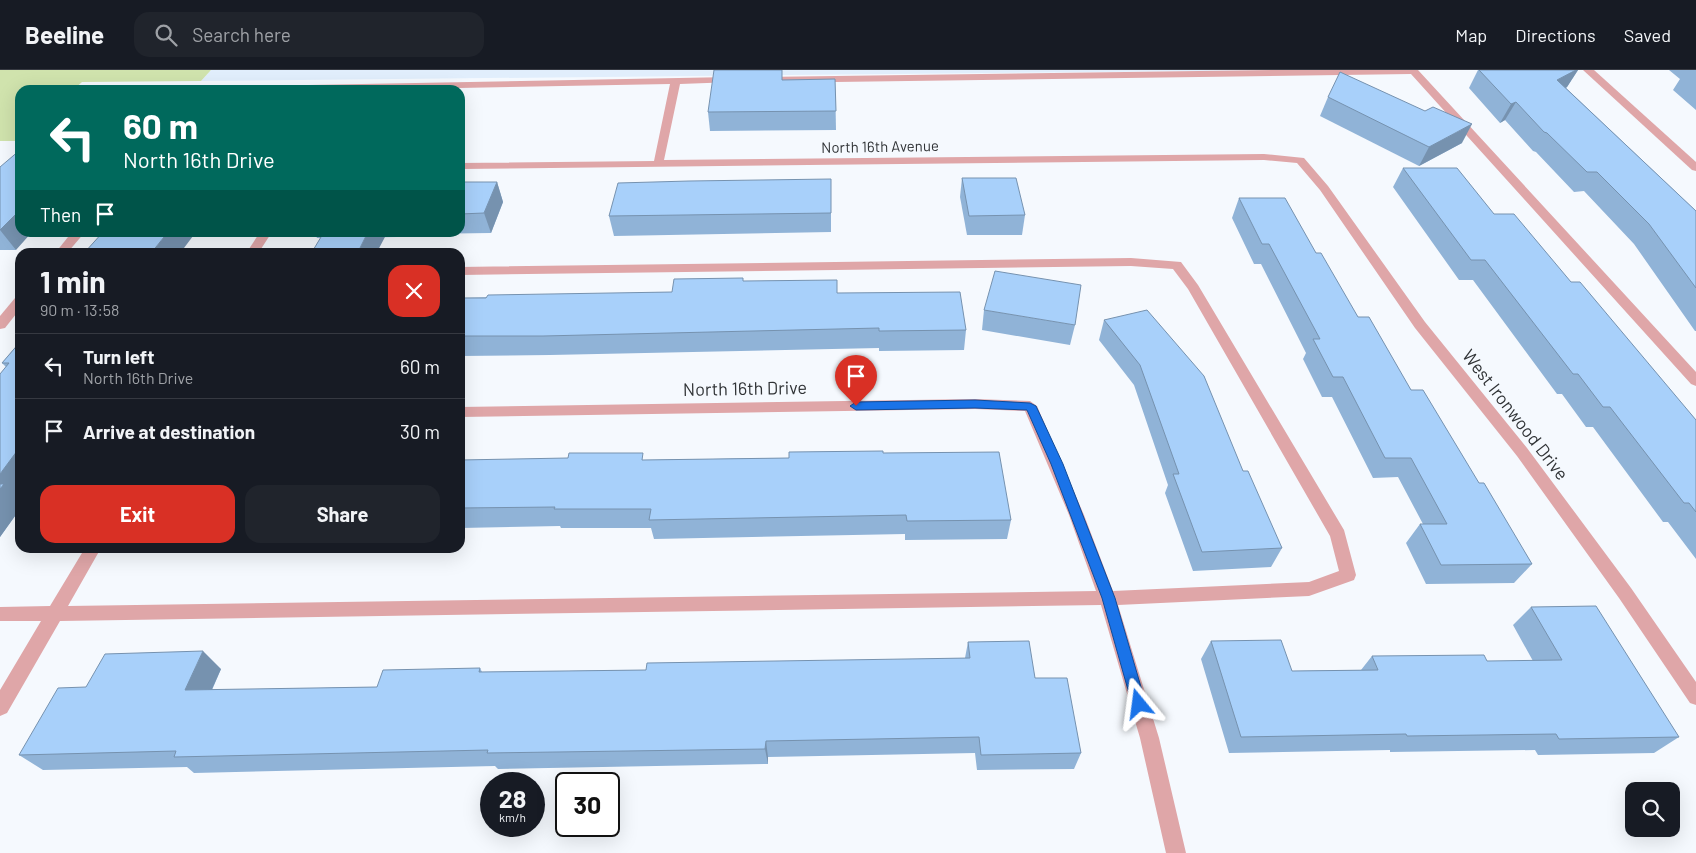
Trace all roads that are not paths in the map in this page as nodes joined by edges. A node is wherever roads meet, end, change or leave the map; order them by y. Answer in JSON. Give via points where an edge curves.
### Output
{"nodes":[{"id":1,"x":1588,"y":70,"type":"edge"},
{"id":2,"x":676,"y":81,"type":"junction"},
{"id":3,"x":465,"y":85,"type":"edge"},
{"id":4,"x":1300,"y":160,"type":"joint"},
{"id":5,"x":658,"y":165,"type":"junction"},
{"id":6,"x":465,"y":166,"type":"edge"},
{"id":7,"x":1696,"y":168,"type":"edge"},
{"id":8,"x":75,"y":237,"type":"edge"},
{"id":9,"x":263,"y":237,"type":"edge"},
{"id":10,"x":65,"y":248,"type":"edge"},
{"id":11,"x":256,"y":248,"type":"edge"},
{"id":12,"x":465,"y":271,"type":"edge"},
{"id":13,"x":15,"y":307,"type":"edge"},
{"id":14,"x":0,"y":325,"type":"edge"},
{"id":15,"x":1696,"y":381,"type":"edge"},
{"id":16,"x":465,"y":412,"type":"edge"},
{"id":17,"x":89,"y":553,"type":"edge"},
{"id":18,"x":1108,"y":598,"type":"junction"},
{"id":19,"x":0,"y":614,"type":"edge"},
{"id":20,"x":55,"y":614,"type":"junction"},
{"id":21,"x":1696,"y":697,"type":"edge"},
{"id":22,"x":0,"y":706,"type":"edge"},
{"id":23,"x":1176,"y":853,"type":"edge"}],
"edges":[{"from":1,"to":7,"type":"street"},
{"from":2,"to":3,"type":"street"},
{"from":2,"to":5,"type":"street"},
{"from":2,"to":15,"type":"street","via":[[1414,71]]},
{"from":4,"to":5,"type":"street","name":"North 16th Avenue","via":[[1264,157]]},
{"from":4,"to":21,"type":"street","name":"West Ironwood Drive","via":[[1324,188],[1420,325],[1522,452]]},
{"from":5,"to":6,"type":"street","name":"North 16th Avenue"},
{"from":8,"to":10,"type":"street"},
{"from":9,"to":11,"type":"street"},
{"from":12,"to":18,"type":"street","via":[[1132,262],[1177,265],[1194,288],[1338,535],[1348,575],[1309,589]]},
{"from":13,"to":14,"type":"street"},
{"from":16,"to":18,"type":"street","name":"North 16th Drive","via":[[975,404],[1030,406],[1057,464]]},
{"from":17,"to":20,"type":"street"},
{"from":18,"to":20,"type":"street"},
{"from":18,"to":23,"type":"street","via":[[1160,775]]},
{"from":19,"to":20,"type":"street"},
{"from":20,"to":22,"type":"street"}]}
